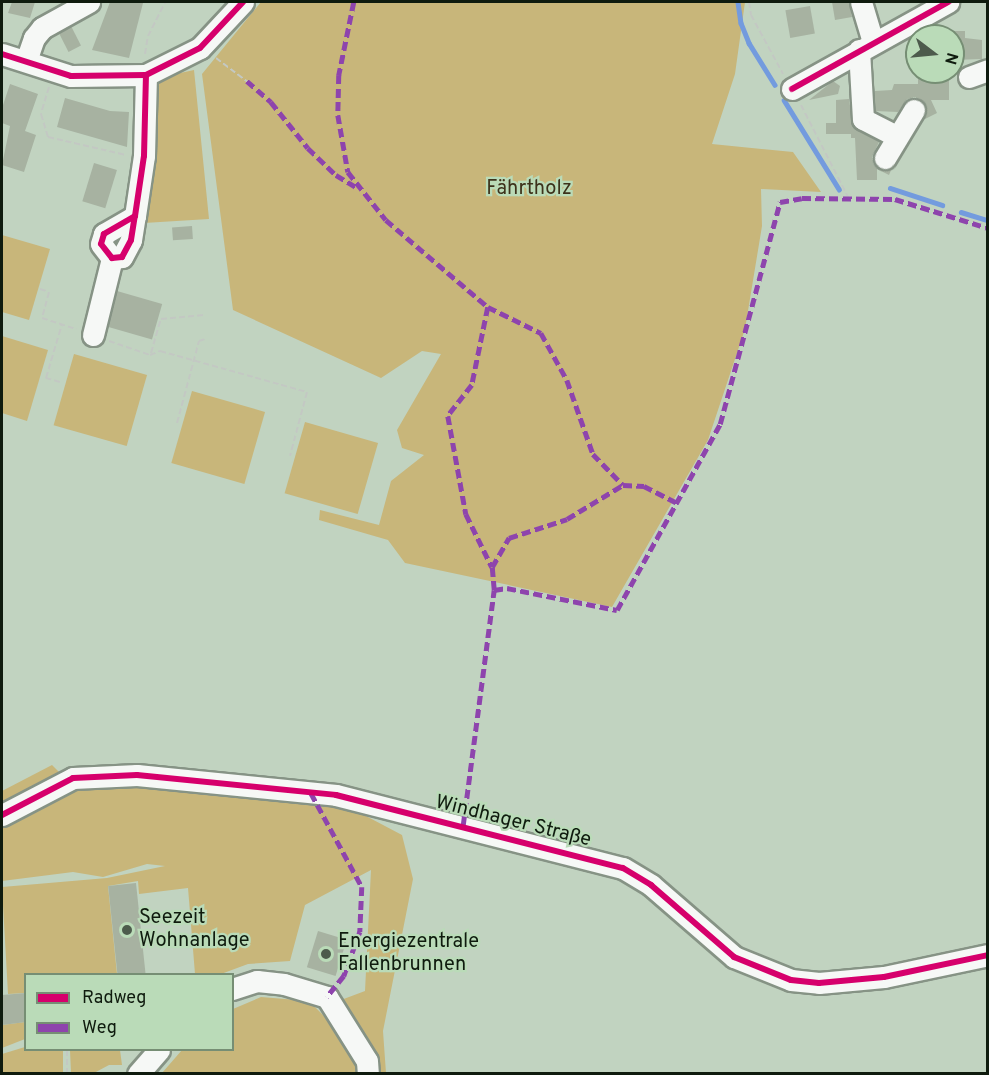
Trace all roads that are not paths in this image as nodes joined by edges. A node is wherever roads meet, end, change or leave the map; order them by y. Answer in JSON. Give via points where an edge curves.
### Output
{"nodes":[{"id":1,"x":89,"y":2,"type":"edge"},
{"id":2,"x":243,"y":2,"type":"edge"},
{"id":3,"x":861,"y":2,"type":"edge"},
{"id":4,"x":948,"y":2,"type":"edge"},
{"id":5,"x":866,"y":46,"type":"junction"},
{"id":6,"x":2,"y":54,"type":"edge"},
{"id":7,"x":27,"y":61,"type":"junction"},
{"id":8,"x":146,"y":75,"type":"junction"},
{"id":9,"x":792,"y":89,"type":"road end"},
{"id":10,"x":914,"y":110,"type":"dead end"},
{"id":11,"x":896,"y":136,"type":"junction"},
{"id":12,"x":885,"y":158,"type":"dead end"},
{"id":13,"x":93,"y":335,"type":"road end"},
{"id":14,"x":2,"y":815,"type":"edge"},
{"id":15,"x":987,"y":955,"type":"edge"},
{"id":16,"x":234,"y":989,"type":"edge"},
{"id":17,"x":158,"y":1051,"type":"edge"},
{"id":18,"x":138,"y":1074,"type":"edge"},
{"id":19,"x":368,"y":1074,"type":"edge"}],
"edges":[{"from":1,"to":7,"type":"street","via":[[42,28],[34,38]]},
{"from":2,"to":8,"type":"street","via":[[200,48]]},
{"from":3,"to":5,"type":"street"},
{"from":4,"to":5,"type":"street"},
{"from":5,"to":9,"type":"street"},
{"from":5,"to":11,"type":"street","via":[[863,119]]},
{"from":6,"to":7,"type":"street"},
{"from":7,"to":8,"type":"street","via":[[102,78]]},
{"from":8,"to":13,"type":"street","via":[[144,156],[135,216],[127,252],[112,258]]},
{"from":10,"to":11,"type":"street"},
{"from":11,"to":12,"type":"street"},
{"from":14,"to":15,"type":"street","name":"Windhager Straße","via":[[73,778],[138,775],[336,795],[623,868],[651,885],[734,957],[791,980],[819,983],[884,977]]},
{"from":16,"to":19,"type":"street","via":[[266,982],[327,997],[367,1061]]},
{"from":17,"to":18,"type":"street"}]}
